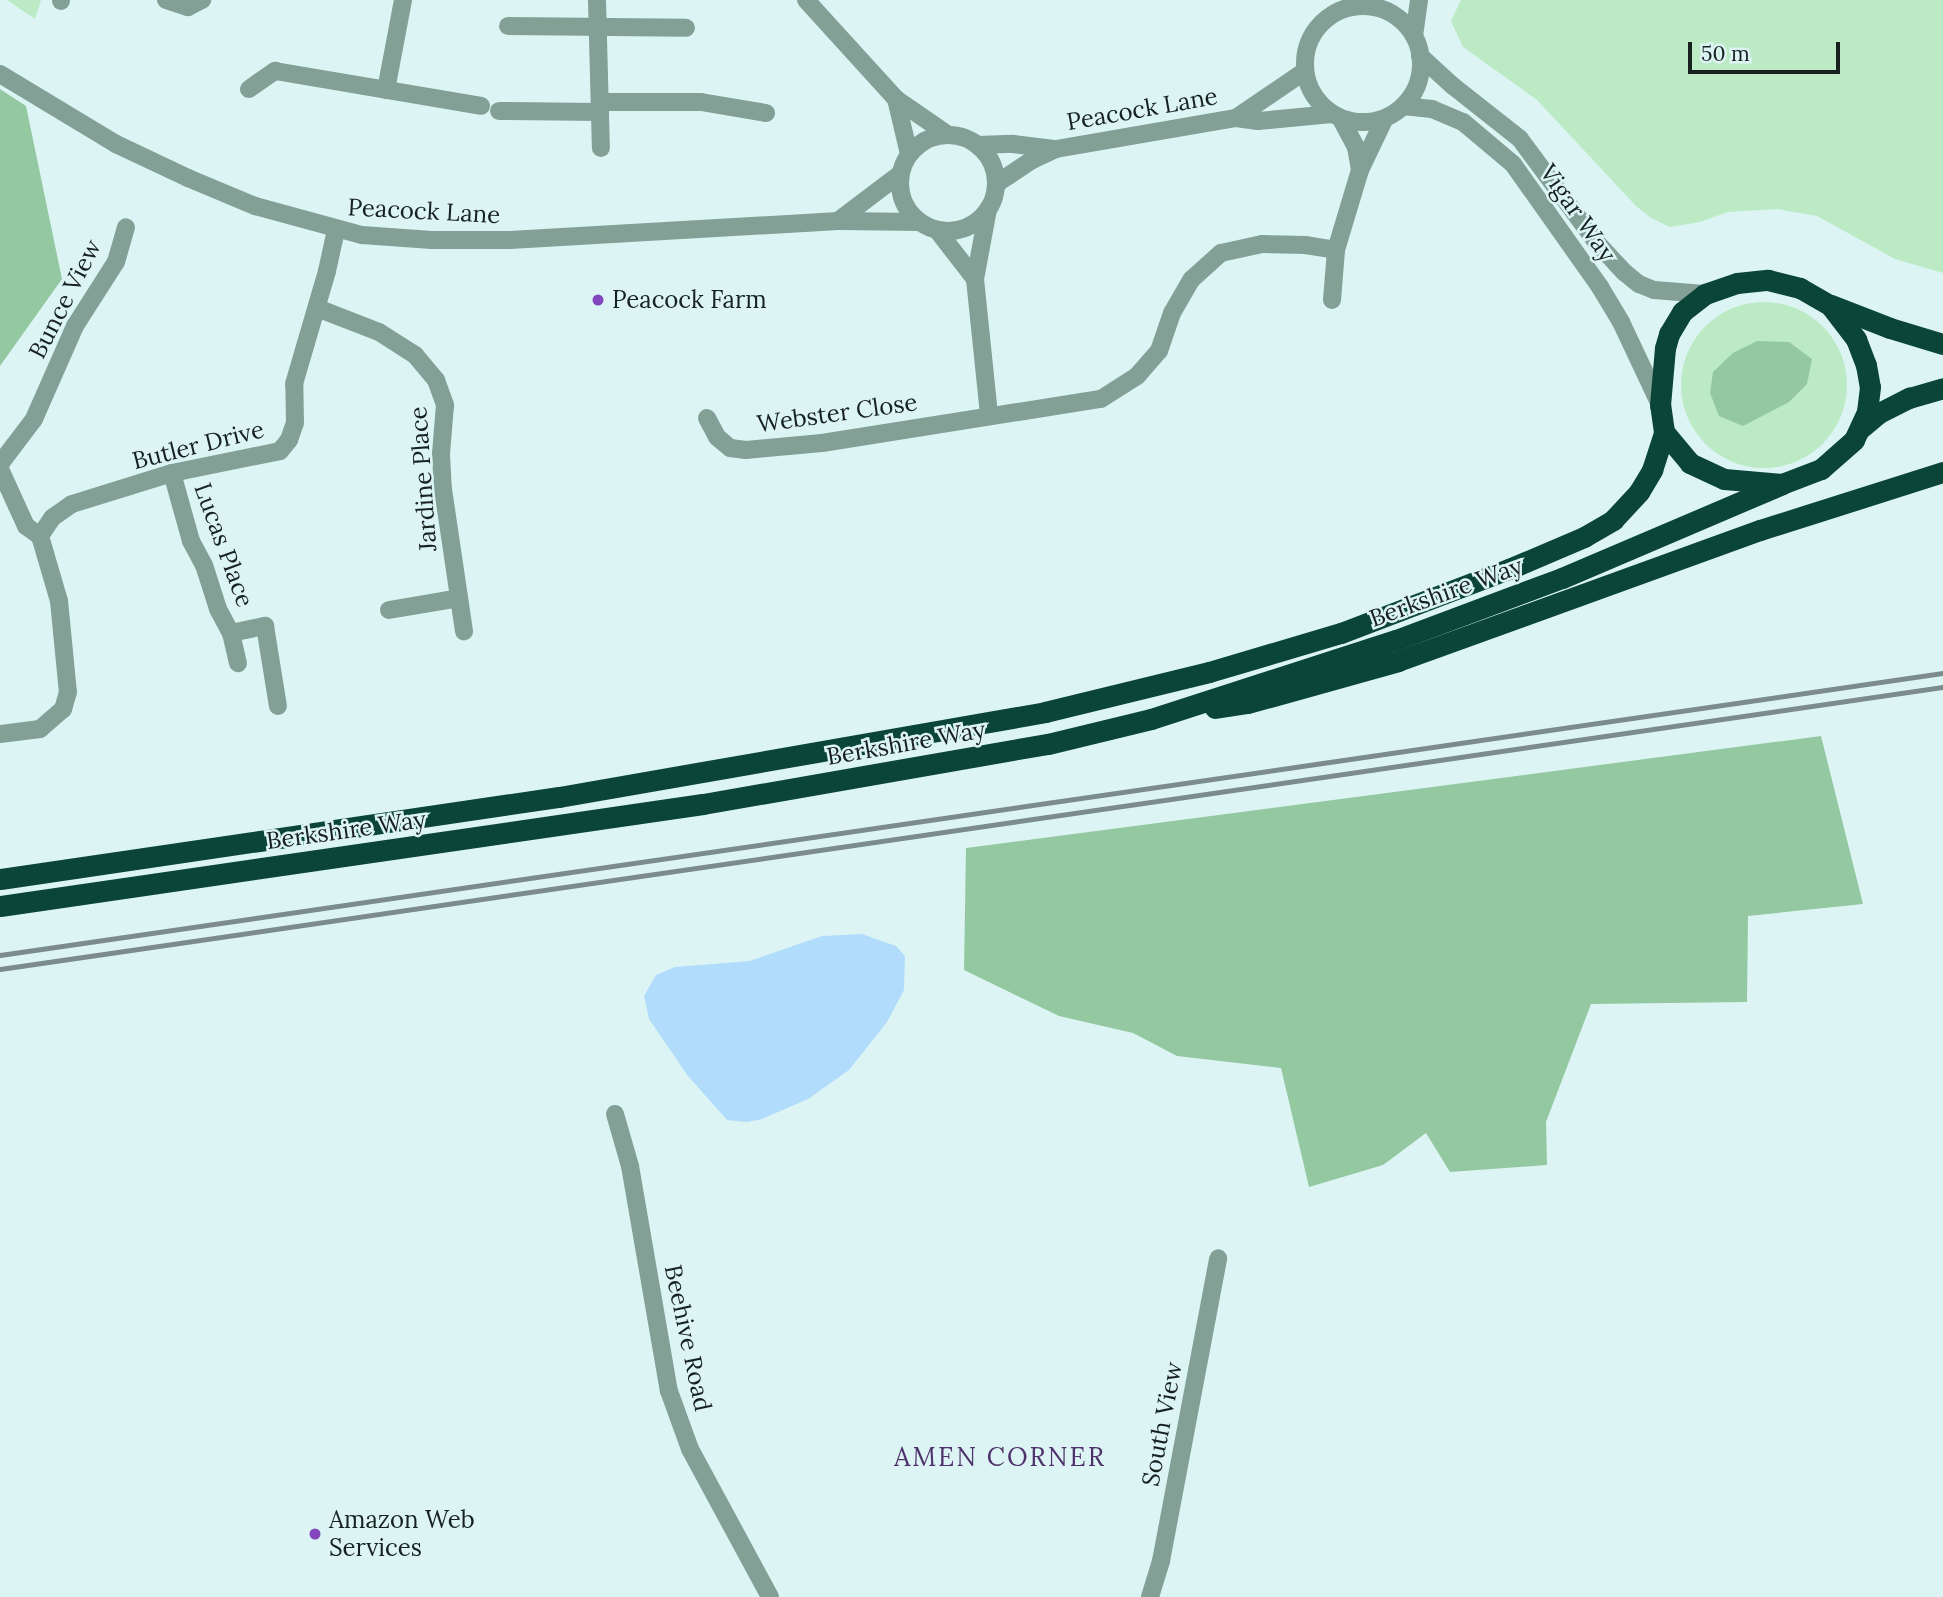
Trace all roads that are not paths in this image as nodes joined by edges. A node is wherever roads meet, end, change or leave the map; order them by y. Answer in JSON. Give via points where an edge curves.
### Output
{"nodes":[{"id":1,"x":166,"y":0,"type":"edge"},
{"id":2,"x":202,"y":0,"type":"edge"},
{"id":3,"x":402,"y":0,"type":"edge"},
{"id":4,"x":597,"y":0,"type":"edge"},
{"id":5,"x":806,"y":0,"type":"edge"},
{"id":6,"x":1419,"y":0,"type":"edge"},
{"id":7,"x":1354,"y":4,"type":"edge"},
{"id":8,"x":508,"y":26,"type":"dead end"},
{"id":9,"x":598,"y":28,"type":"junction"},
{"id":10,"x":686,"y":28,"type":"dead end"},
{"id":11,"x":1414,"y":36,"type":"junction"},
{"id":12,"x":1420,"y":56,"type":"junction"},
{"id":13,"x":1306,"y":71,"type":"junction"},
{"id":14,"x":0,"y":74,"type":"edge"},
{"id":15,"x":249,"y":89,"type":"dead end"},
{"id":16,"x":386,"y":90,"type":"junction"},
{"id":17,"x":896,"y":99,"type":"junction"},
{"id":18,"x":481,"y":106,"type":"dead end"},
{"id":19,"x":1403,"y":106,"type":"junction"},
{"id":20,"x":600,"y":107,"type":"junction"},
{"id":21,"x":499,"y":111,"type":"dead end"},
{"id":22,"x":766,"y":113,"type":"dead end"},
{"id":23,"x":1337,"y":116,"type":"junction"},
{"id":24,"x":1236,"y":117,"type":"junction"},
{"id":25,"x":1384,"y":120,"type":"junction"},
{"id":26,"x":947,"y":135,"type":"junction"},
{"id":27,"x":977,"y":145,"type":"junction"},
{"id":28,"x":601,"y":148,"type":"dead end"},
{"id":29,"x":1056,"y":149,"type":"junction"},
{"id":30,"x":909,"y":154,"type":"junction"},
{"id":31,"x":1360,"y":170,"type":"junction"},
{"id":32,"x":900,"y":174,"type":"junction"},
{"id":33,"x":996,"y":184,"type":"junction"},
{"id":34,"x":988,"y":209,"type":"junction"},
{"id":35,"x":838,"y":221,"type":"junction"},
{"id":36,"x":920,"y":222,"type":"junction"},
{"id":37,"x":126,"y":227,"type":"dead end"},
{"id":38,"x":336,"y":230,"type":"junction"},
{"id":39,"x":937,"y":230,"type":"junction"},
{"id":40,"x":1336,"y":250,"type":"junction"},
{"id":41,"x":975,"y":279,"type":"junction"},
{"id":42,"x":1705,"y":294,"type":"junction"},
{"id":43,"x":1332,"y":300,"type":"dead end"},
{"id":44,"x":1829,"y":305,"type":"junction"},
{"id":45,"x":317,"y":307,"type":"junction"},
{"id":46,"x":1943,"y":344,"type":"edge"},
{"id":47,"x":1943,"y":388,"type":"edge"},
{"id":48,"x":1660,"y":405,"type":"junction"},
{"id":49,"x":989,"y":415,"type":"junction"},
{"id":50,"x":707,"y":418,"type":"dead end"},
{"id":51,"x":1861,"y":429,"type":"junction"},
{"id":52,"x":1664,"y":432,"type":"junction"},
{"id":53,"x":0,"y":466,"type":"edge"},
{"id":54,"x":1943,"y":472,"type":"edge"},
{"id":55,"x":172,"y":473,"type":"junction"},
{"id":56,"x":1782,"y":484,"type":"junction"},
{"id":57,"x":40,"y":536,"type":"junction"},
{"id":58,"x":459,"y":598,"type":"junction"},
{"id":59,"x":389,"y":610,"type":"dead end"},
{"id":60,"x":464,"y":631,"type":"dead end"},
{"id":61,"x":231,"y":633,"type":"junction"},
{"id":62,"x":238,"y":663,"type":"dead end"},
{"id":63,"x":278,"y":706,"type":"dead end"},
{"id":64,"x":1151,"y":719,"type":"junction"},
{"id":65,"x":0,"y":734,"type":"edge"},
{"id":66,"x":0,"y":879,"type":"edge"},
{"id":67,"x":0,"y":906,"type":"edge"},
{"id":68,"x":615,"y":1114,"type":"dead end"},
{"id":69,"x":1218,"y":1258,"type":"dead end"},
{"id":70,"x":770,"y":1597,"type":"edge"},
{"id":71,"x":1150,"y":1597,"type":"edge"}],
"edges":[{"from":1,"to":2,"type":"street","via":[[188,7]]},
{"from":3,"to":16,"type":"street"},
{"from":4,"to":9,"type":"street"},
{"from":5,"to":17,"type":"street"},
{"from":6,"to":11,"type":"street"},
{"from":7,"to":11,"type":"street","via":[[1380,8],[1398,17]]},
{"from":7,"to":13,"type":"street","via":[[1326,19],[1314,33]]},
{"from":8,"to":9,"type":"street"},
{"from":9,"to":10,"type":"street"},
{"from":9,"to":20,"type":"street"},
{"from":11,"to":12,"type":"street"},
{"from":12,"to":19,"type":"street","via":[[1419,77]]},
{"from":12,"to":42,"type":"street","name":"Vigar Way","via":[[1520,139],[1597,243],[1639,285]]},
{"from":13,"to":23,"type":"street","via":[[1314,97]]},
{"from":13,"to":24,"type":"street","name":"Peacock Lane"},
{"from":14,"to":38,"type":"street","name":"Peacock Lane","via":[[159,165],[255,206]]},
{"from":15,"to":16,"type":"street","via":[[275,71]]},
{"from":16,"to":18,"type":"street"},
{"from":17,"to":26,"type":"street"},
{"from":17,"to":30,"type":"street"},
{"from":19,"to":25,"type":"street"},
{"from":19,"to":48,"type":"street","name":"Vigar Way","via":[[1432,109],[1463,122],[1513,164],[1600,287]]},
{"from":20,"to":21,"type":"street"},
{"from":20,"to":22,"type":"street","via":[[701,102]]},
{"from":20,"to":28,"type":"street"},
{"from":23,"to":24,"type":"street","name":"Peacock Lane","via":[[1258,121]]},
{"from":23,"to":25,"type":"street","via":[[1361,123]]},
{"from":23,"to":31,"type":"street","via":[[1356,147]]},
{"from":24,"to":29,"type":"street","name":"Peacock Lane"},
{"from":25,"to":31,"type":"street"},
{"from":26,"to":27,"type":"street"},
{"from":26,"to":30,"type":"street","via":[[926,140]]},
{"from":27,"to":29,"type":"street","name":"Peacock Lane"},
{"from":27,"to":33,"type":"street","via":[[992,162]]},
{"from":29,"to":33,"type":"street","name":"Peacock Lane"},
{"from":30,"to":32,"type":"street"},
{"from":31,"to":40,"type":"street"},
{"from":32,"to":35,"type":"street"},
{"from":32,"to":36,"type":"street","via":[[902,199]]},
{"from":33,"to":34,"type":"street"},
{"from":34,"to":39,"type":"street","via":[[968,227]]},
{"from":34,"to":41,"type":"street"},
{"from":35,"to":36,"type":"street","name":"Peacock Lane"},
{"from":35,"to":38,"type":"street","name":"Peacock Lane","via":[[510,240],[432,240]]},
{"from":36,"to":39,"type":"street"},
{"from":37,"to":53,"type":"street","name":"Bunce View","via":[[116,262],[75,326],[34,419]]},
{"from":38,"to":45,"type":"street","name":"Butler Drive"},
{"from":39,"to":41,"type":"street"},
{"from":40,"to":43,"type":"street"},
{"from":40,"to":49,"type":"street","name":"Webster Close","via":[[1262,244],[1221,253],[1192,279],[1172,313],[1159,351],[1138,376],[1101,400]]},
{"from":41,"to":49,"type":"street"},
{"from":42,"to":44,"type":"highway","via":[[1737,283],[1769,280],[1800,288]]},
{"from":42,"to":48,"type":"highway","via":[[1682,312],[1669,334]]},
{"from":44,"to":46,"type":"highway"},
{"from":44,"to":51,"type":"highway","via":[[1856,340],[1866,365],[1870,398]]},
{"from":45,"to":55,"type":"street","name":"Butler Drive","via":[[294,384],[295,423],[280,451]]},
{"from":45,"to":58,"type":"street","name":"Jardine Place","via":[[379,332],[415,355],[436,380],[445,405],[443,489]]},
{"from":47,"to":51,"type":"highway","via":[[1909,398],[1879,413]]},
{"from":48,"to":52,"type":"highway"},
{"from":49,"to":50,"type":"street","name":"Webster Close","via":[[822,443],[746,450],[730,448],[717,438]]},
{"from":51,"to":56,"type":"highway","via":[[1833,461]]},
{"from":52,"to":56,"type":"highway","via":[[1700,470],[1741,482]]},
{"from":52,"to":66,"type":"highway","name":"Berkshire Way","via":[[1652,470],[1632,502],[1584,537],[1352,629],[1209,672],[1032,714],[572,795]]},
{"from":53,"to":57,"type":"street","name":"Bunce View","via":[[26,526]]},
{"from":54,"to":64,"type":"highway","via":[[1760,530],[1398,661],[1248,703]]},
{"from":55,"to":57,"type":"street","name":"Butler Drive","via":[[72,504],[52,518]]},
{"from":55,"to":61,"type":"street","name":"Lucas Place","via":[[191,541]]},
{"from":56,"to":64,"type":"highway","name":"Berkshire Way","via":[[1488,607]]},
{"from":57,"to":65,"type":"street","name":"Bunce View","via":[[59,601],[68,692],[63,709],[40,729]]},
{"from":58,"to":59,"type":"street"},
{"from":58,"to":60,"type":"street","name":"Jardine Place"},
{"from":61,"to":62,"type":"street","name":"Lucas Place"},
{"from":61,"to":63,"type":"street","name":"Lucas Place","via":[[265,626]]},
{"from":64,"to":67,"type":"highway","name":"Berkshire Way","via":[[1048,744],[770,793]]},
{"from":68,"to":70,"type":"street","name":"Beehive Road","via":[[630,1166],[669,1391],[690,1449]]},
{"from":69,"to":71,"type":"street","name":"South View","via":[[1161,1561]]}]}
